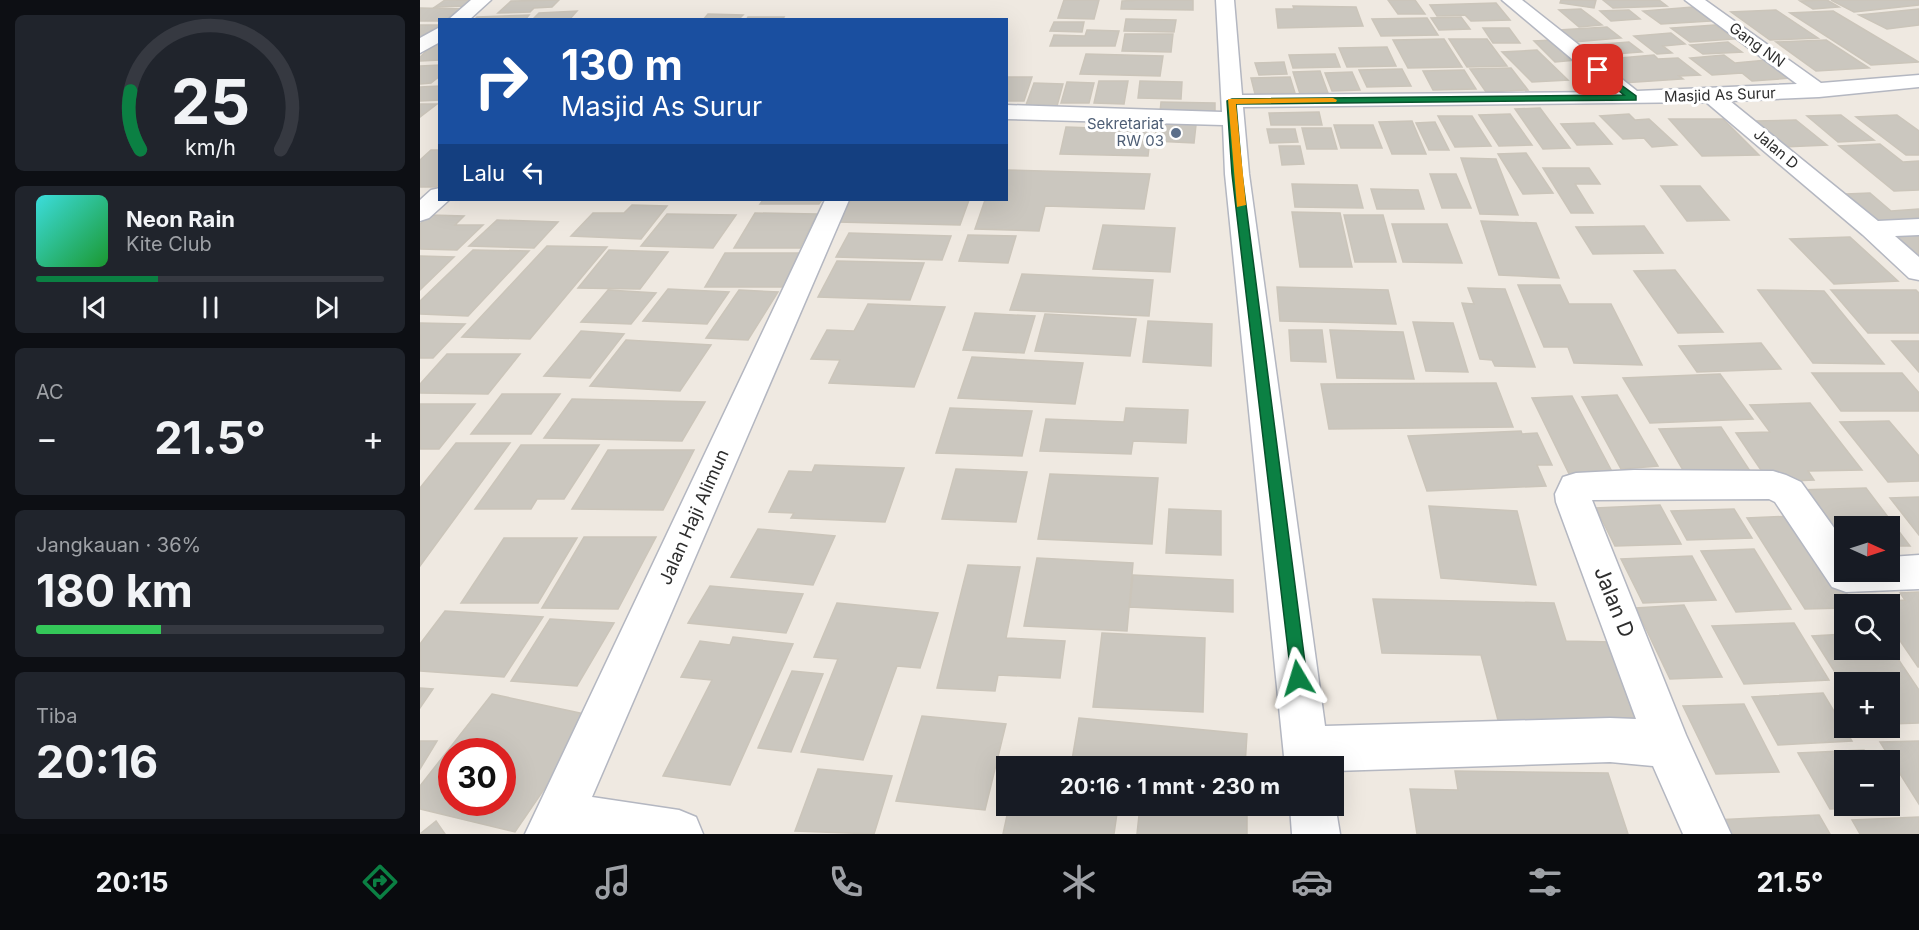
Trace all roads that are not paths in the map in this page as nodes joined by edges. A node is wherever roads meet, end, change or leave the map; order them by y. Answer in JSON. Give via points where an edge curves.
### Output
{"nodes":[{"id":1,"x":482,"y":0,"type":"edge"},
{"id":2,"x":1225,"y":0,"type":"edge"},
{"id":3,"x":1511,"y":0,"type":"edge"},
{"id":4,"x":1694,"y":0,"type":"edge"},
{"id":5,"x":460,"y":18,"type":"edge"},
{"id":6,"x":438,"y":34,"type":"edge"},
{"id":7,"x":420,"y":47,"type":"edge"},
{"id":8,"x":1919,"y":81,"type":"edge"},
{"id":9,"x":1820,"y":91,"type":"junction"},
{"id":10,"x":1713,"y":97,"type":"junction"},
{"id":11,"x":1632,"y":98,"type":"junction"},
{"id":12,"x":1232,"y":110,"type":"junction"},
{"id":13,"x":1008,"y":112,"type":"edge"},
{"id":14,"x":837,"y":201,"type":"edge"},
{"id":15,"x":1919,"y":227,"type":"edge"},
{"id":16,"x":1872,"y":229,"type":"junction"},
{"id":17,"x":1919,"y":272,"type":"edge"},
{"id":18,"x":1919,"y":572,"type":"edge"},
{"id":19,"x":1667,"y":744,"type":"junction"},
{"id":20,"x":1307,"y":756,"type":"edge"},
{"id":21,"x":1341,"y":756,"type":"edge"},
{"id":22,"x":1314,"y":816,"type":"edge"},
{"id":23,"x":555,"y":825,"type":"edge"},
{"id":24,"x":679,"y":834,"type":"edge"},
{"id":25,"x":1316,"y":834,"type":"edge"},
{"id":26,"x":1707,"y":834,"type":"edge"}],
"edges":[{"from":1,"to":5,"type":"street"},
{"from":2,"to":12,"type":"street"},
{"from":3,"to":11,"type":"street"},
{"from":4,"to":9,"type":"street","name":"Gang NN"},
{"from":6,"to":7,"type":"street"},
{"from":8,"to":9,"type":"street","name":"Masjid As Surur"},
{"from":9,"to":10,"type":"street","name":"Masjid As Surur"},
{"from":10,"to":11,"type":"street","name":"Masjid As Surur"},
{"from":10,"to":16,"type":"street","name":"Jalan D"},
{"from":11,"to":12,"type":"street","name":"Masjid As Surur"},
{"from":12,"to":13,"type":"street","name":"Masjid As Surur"},
{"from":12,"to":20,"type":"street"},
{"from":14,"to":23,"type":"street","name":"Jalan Haji Alimun"},
{"from":15,"to":16,"type":"street"},
{"from":16,"to":17,"type":"street","name":"Jalan D"},
{"from":18,"to":19,"type":"street","name":"Jalan D","via":[[1846,576],[1788,492],[1773,485],[1576,487],[1574,502]]},
{"from":19,"to":21,"type":"street","via":[[1610,740]]},
{"from":19,"to":26,"type":"street"},
{"from":22,"to":25,"type":"street"},
{"from":23,"to":24,"type":"street"}]}
